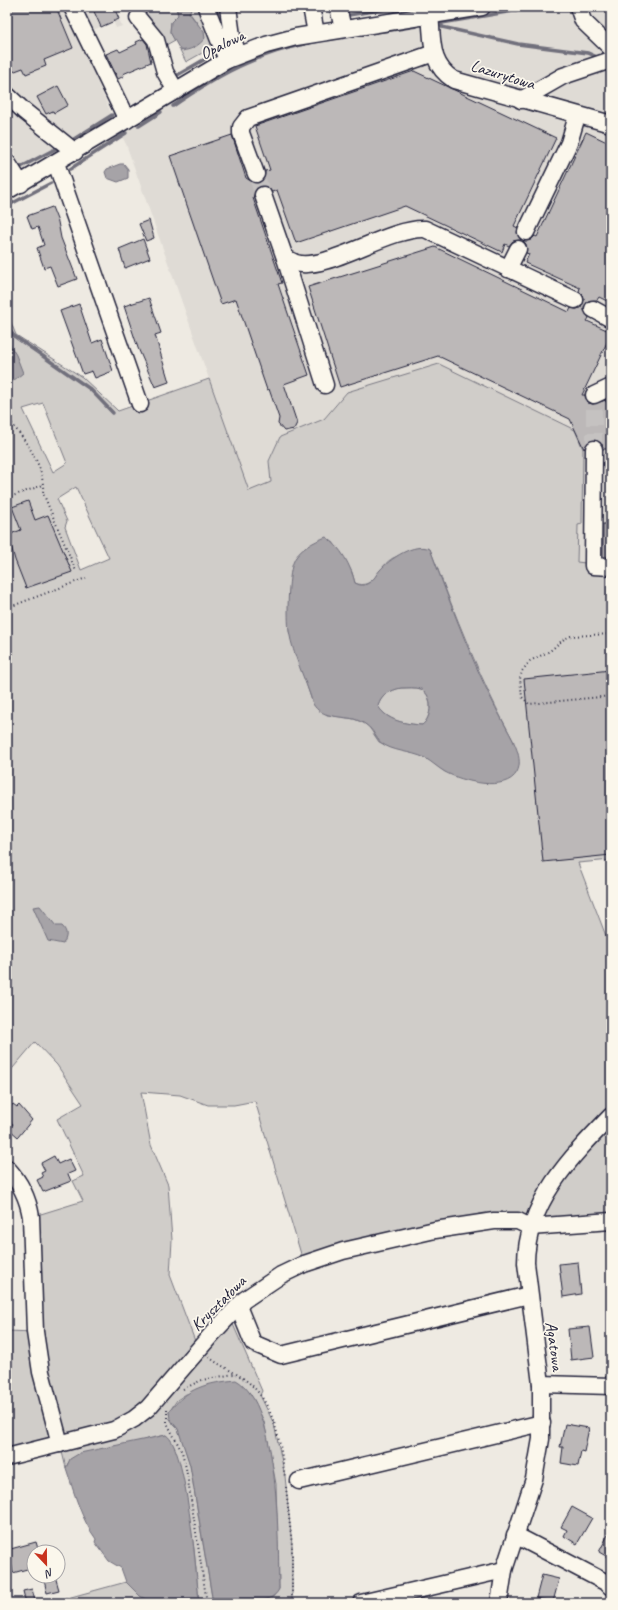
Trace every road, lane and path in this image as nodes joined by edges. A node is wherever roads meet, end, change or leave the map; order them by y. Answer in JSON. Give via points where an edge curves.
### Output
{"nodes":[{"id":1,"x":72,"y":7,"type":"edge"},
{"id":2,"x":206,"y":7,"type":"edge"},
{"id":3,"x":228,"y":7,"type":"edge"},
{"id":4,"x":311,"y":7,"type":"edge"},
{"id":5,"x":338,"y":7,"type":"edge"},
{"id":6,"x":482,"y":7,"type":"edge"},
{"id":7,"x":578,"y":7,"type":"edge"},
{"id":8,"x":464,"y":8,"type":"edge"},
{"id":9,"x":425,"y":13,"type":"edge"},
{"id":10,"x":138,"y":18,"type":"dead end"},
{"id":11,"x":343,"y":29,"type":"junction"},
{"id":12,"x":316,"y":33,"type":"junction"},
{"id":13,"x":611,"y":48,"type":"edge"},
{"id":14,"x":434,"y":53,"type":"junction"},
{"id":15,"x":232,"y":58,"type":"junction"},
{"id":16,"x":611,"y":60,"type":"edge"},
{"id":17,"x":176,"y":91,"type":"junction"},
{"id":18,"x":7,"y":95,"type":"edge"},
{"id":19,"x":521,"y":100,"type":"junction"},
{"id":20,"x":577,"y":116,"type":"junction"},
{"id":21,"x":127,"y":120,"type":"junction"},
{"id":22,"x":611,"y":124,"type":"edge"},
{"id":23,"x":75,"y":152,"type":"junction"},
{"id":24,"x":7,"y":162,"type":"edge"},
{"id":25,"x":56,"y":163,"type":"junction"},
{"id":26,"x":256,"y":174,"type":"tunnel mouth"},
{"id":27,"x":21,"y":184,"type":"junction"},
{"id":28,"x":7,"y":192,"type":"edge"},
{"id":29,"x":263,"y":195,"type":"tunnel mouth"},
{"id":30,"x":526,"y":232,"type":"dead end"},
{"id":31,"x":518,"y":249,"type":"dead end"},
{"id":32,"x":285,"y":258,"type":"junction"},
{"id":33,"x":508,"y":269,"type":"junction"},
{"id":34,"x":575,"y":300,"type":"dead end"},
{"id":35,"x":593,"y":309,"type":"dead end"},
{"id":36,"x":611,"y":319,"type":"edge"},
{"id":37,"x":325,"y":386,"type":"dead end"},
{"id":38,"x":611,"y":387,"type":"edge"},
{"id":39,"x":594,"y":395,"type":"dead end"},
{"id":40,"x":140,"y":404,"type":"dead end"},
{"id":41,"x":7,"y":417,"type":"edge"},
{"id":42,"x":594,"y":449,"type":"tunnel mouth"},
{"id":43,"x":44,"y":484,"type":"junction"},
{"id":44,"x":7,"y":498,"type":"edge"},
{"id":45,"x":611,"y":567,"type":"edge"},
{"id":46,"x":76,"y":571,"type":"dead end"},
{"id":47,"x":86,"y":578,"type":"dead end"},
{"id":48,"x":7,"y":608,"type":"edge"},
{"id":49,"x":611,"y":634,"type":"edge"},
{"id":50,"x":611,"y":696,"type":"edge"},
{"id":51,"x":611,"y":1116,"type":"edge"},
{"id":52,"x":7,"y":1168,"type":"edge"},
{"id":53,"x":611,"y":1221,"type":"edge"},
{"id":54,"x":530,"y":1227,"type":"junction"},
{"id":55,"x":529,"y":1295,"type":"junction"},
{"id":56,"x":238,"y":1306,"type":"junction"},
{"id":57,"x":198,"y":1350,"type":"junction"},
{"id":58,"x":236,"y":1374,"type":"junction"},
{"id":59,"x":541,"y":1384,"type":"junction"},
{"id":60,"x":611,"y":1386,"type":"edge"},
{"id":61,"x":180,"y":1392,"type":"dead end"},
{"id":62,"x":167,"y":1407,"type":"dead end"},
{"id":63,"x":542,"y":1423,"type":"junction"},
{"id":64,"x":60,"y":1444,"type":"junction"},
{"id":65,"x":7,"y":1457,"type":"edge"},
{"id":66,"x":299,"y":1481,"type":"dead end"},
{"id":67,"x":515,"y":1535,"type":"junction"},
{"id":68,"x":504,"y":1570,"type":"junction"},
{"id":69,"x":611,"y":1587,"type":"edge"},
{"id":70,"x":207,"y":1603,"type":"edge"},
{"id":71,"x":292,"y":1603,"type":"edge"},
{"id":72,"x":361,"y":1603,"type":"edge"},
{"id":73,"x":499,"y":1603,"type":"edge"}],
"edges":[{"from":1,"to":21,"type":"street"},
{"from":2,"to":15,"type":"street"},
{"from":3,"to":15,"type":"street"},
{"from":4,"to":12,"type":"street"},
{"from":5,"to":11,"type":"street"},
{"from":6,"to":8,"type":"street","name":"Opalowa"},
{"from":7,"to":13,"type":"street","via":[[583,21]]},
{"from":8,"to":9,"type":"street","name":"Opalowa"},
{"from":9,"to":11,"type":"street","name":"Opalowa"},
{"from":9,"to":14,"type":"street","name":"Lazurytowa"},
{"from":10,"to":17,"type":"street","via":[[156,40],[165,72]]},
{"from":11,"to":12,"type":"street","name":"Opalowa"},
{"from":12,"to":15,"type":"street","name":"Opalowa","via":[[279,41]]},
{"from":14,"to":19,"type":"street","name":"Lazurytowa","via":[[440,69],[454,80]]},
{"from":14,"to":26,"type":"street","via":[[248,118],[241,127],[241,133]]},
{"from":15,"to":17,"type":"street","name":"Opalowa"},
{"from":16,"to":19,"type":"street","via":[[563,76]]},
{"from":17,"to":21,"type":"street","name":"Opalowa"},
{"from":18,"to":23,"type":"street"},
{"from":19,"to":20,"type":"street","name":"Lazurytowa"},
{"from":20,"to":22,"type":"street","name":"Lazurytowa"},
{"from":20,"to":30,"type":"street","via":[[569,143]]},
{"from":21,"to":23,"type":"street","name":"Opalowa"},
{"from":23,"to":25,"type":"street","name":"Opalowa"},
{"from":24,"to":27,"type":"street"},
{"from":25,"to":27,"type":"street","name":"Opalowa"},
{"from":25,"to":40,"type":"street"},
{"from":27,"to":28,"type":"street","name":"Opalowa"},
{"from":29,"to":32,"type":"street"},
{"from":31,"to":33,"type":"street"},
{"from":32,"to":33,"type":"street","via":[[297,263],[319,262],[405,231],[425,229]]},
{"from":32,"to":37,"type":"street"},
{"from":33,"to":34,"type":"street"},
{"from":35,"to":36,"type":"street"},
{"from":38,"to":39,"type":"street"},
{"from":41,"to":43,"type":"path","via":[[35,457]]},
{"from":42,"to":45,"type":"street","via":[[594,566]]},
{"from":43,"to":44,"type":"path"},
{"from":43,"to":46,"type":"path","via":[[44,492]]},
{"from":47,"to":48,"type":"path"},
{"from":49,"to":50,"type":"path","via":[[567,637],[550,651],[530,661],[522,671],[520,679],[522,697],[529,704]]},
{"from":51,"to":54,"type":"street","name":"Agatowa","via":[[563,1170],[544,1197]]},
{"from":52,"to":64,"type":"street","via":[[20,1185],[29,1205],[35,1332],[41,1372]]},
{"from":53,"to":54,"type":"street"},
{"from":54,"to":55,"type":"street","name":"Agatowa","via":[[526,1254]]},
{"from":54,"to":56,"type":"street","name":"Kryształowa","via":[[518,1221],[494,1221],[435,1230],[344,1251],[304,1264],[281,1275],[259,1288]]},
{"from":55,"to":56,"type":"street","via":[[281,1355],[253,1343]]},
{"from":55,"to":59,"type":"street","name":"Agatowa"},
{"from":56,"to":57,"type":"street","name":"Kryształowa"},
{"from":57,"to":58,"type":"path"},
{"from":57,"to":64,"type":"street","name":"Kryształowa","via":[[148,1408],[134,1419],[114,1430]]},
{"from":58,"to":61,"type":"path","via":[[202,1380]]},
{"from":58,"to":71,"type":"path","via":[[251,1384],[260,1395],[271,1415],[278,1438],[292,1539]]},
{"from":59,"to":60,"type":"street"},
{"from":59,"to":63,"type":"street","name":"Agatowa"},
{"from":62,"to":70,"type":"path","via":[[167,1423],[182,1452],[186,1468]]},
{"from":63,"to":66,"type":"street"},
{"from":63,"to":67,"type":"street","name":"Agatowa","via":[[534,1479]]},
{"from":64,"to":65,"type":"street","name":"Kryształowa"},
{"from":67,"to":68,"type":"street","name":"Agatowa"},
{"from":67,"to":69,"type":"street"},
{"from":68,"to":72,"type":"street"},
{"from":68,"to":73,"type":"street","name":"Agatowa"}]}
